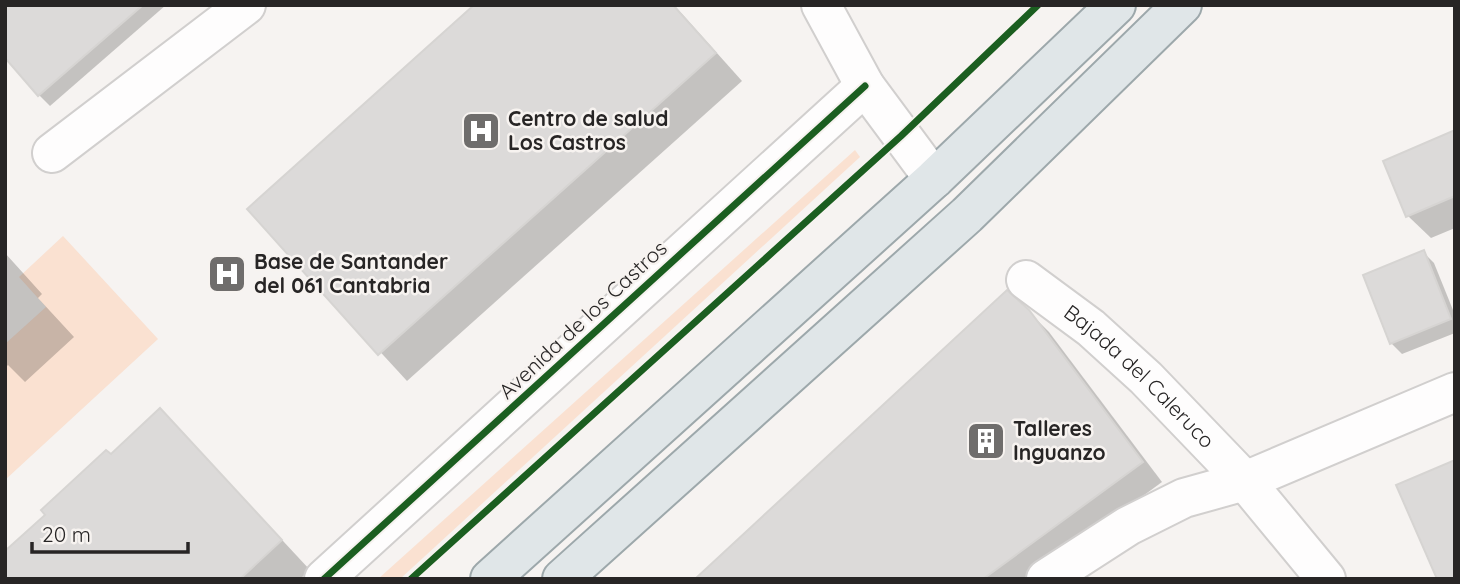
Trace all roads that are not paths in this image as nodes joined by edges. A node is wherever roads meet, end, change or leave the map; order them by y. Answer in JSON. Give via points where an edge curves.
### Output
{"nodes":[{"id":1,"x":246,"y":5,"type":"edge"},
{"id":2,"x":821,"y":5,"type":"edge"},
{"id":3,"x":1116,"y":5,"type":"edge"},
{"id":4,"x":1182,"y":5,"type":"edge"},
{"id":5,"x":865,"y":86,"type":"junction"},
{"id":6,"x":51,"y":153,"type":"dead end"},
{"id":7,"x":934,"y":179,"type":"junction"},
{"id":8,"x":1026,"y":280,"type":"dead end"},
{"id":9,"x":1455,"y":392,"type":"edge"},
{"id":10,"x":1245,"y":481,"type":"junction"},
{"id":11,"x":324,"y":579,"type":"edge"},
{"id":12,"x":490,"y":579,"type":"edge"},
{"id":13,"x":562,"y":579,"type":"edge"},
{"id":14,"x":1046,"y":579,"type":"edge"},
{"id":15,"x":1326,"y":579,"type":"edge"}],
"edges":[{"from":1,"to":6,"type":"street"},
{"from":2,"to":5,"type":"street"},
{"from":3,"to":7,"type":"main road"},
{"from":4,"to":13,"type":"main road","via":[[967,215]]},
{"from":5,"to":7,"type":"street"},
{"from":5,"to":11,"type":"street","name":"Avenida de los Castros"},
{"from":7,"to":12,"type":"main road"},
{"from":8,"to":10,"type":"street","name":"Bajada del Caleruco","via":[[1137,369]]},
{"from":9,"to":10,"type":"street"},
{"from":10,"to":14,"type":"street","via":[[1184,498],[1128,526]]},
{"from":10,"to":15,"type":"street","name":"Bajada del Caleruco"}]}
